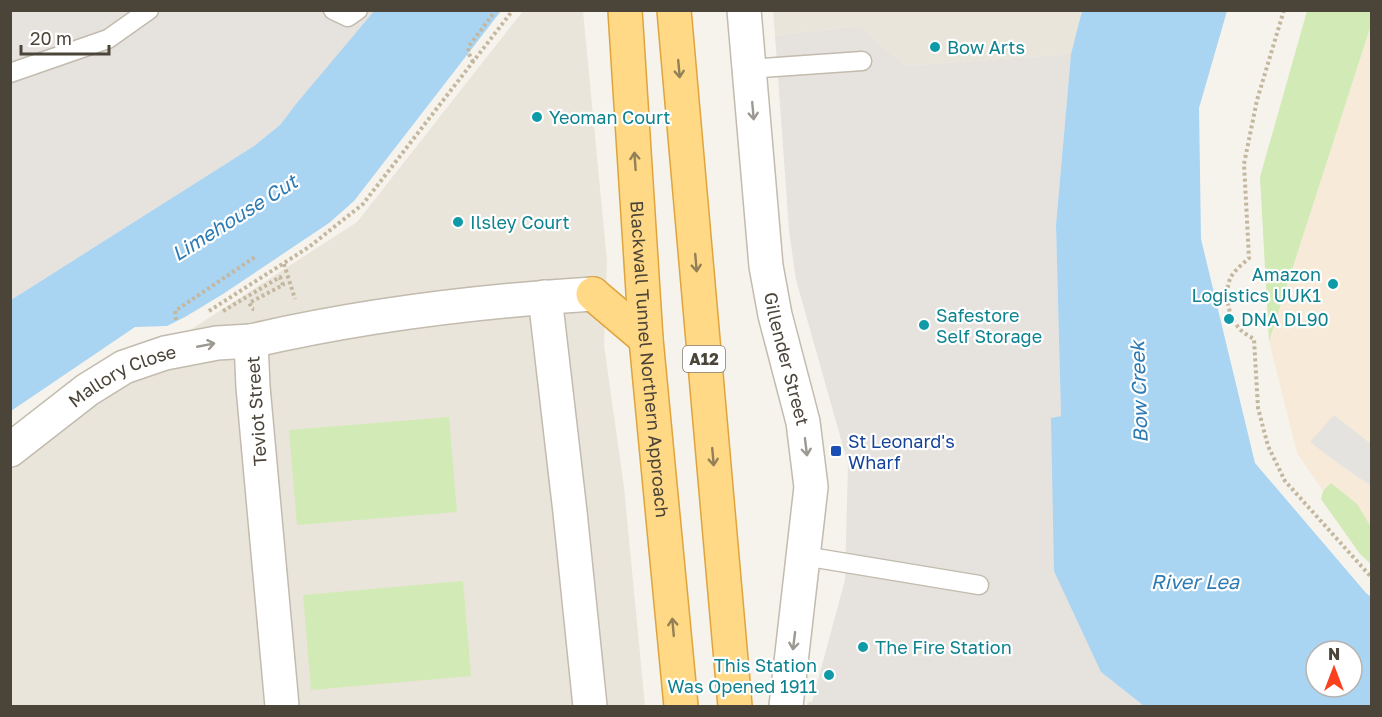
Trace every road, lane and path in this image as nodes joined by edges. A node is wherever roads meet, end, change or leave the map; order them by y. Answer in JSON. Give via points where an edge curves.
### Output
{"nodes":[{"id":1,"x":149,"y":10,"type":"edge"},
{"id":2,"x":333,"y":10,"type":"edge"},
{"id":3,"x":358,"y":10,"type":"edge"},
{"id":4,"x":496,"y":10,"type":"edge"},
{"id":5,"x":513,"y":10,"type":"edge"},
{"id":6,"x":625,"y":10,"type":"edge"},
{"id":7,"x":674,"y":10,"type":"edge"},
{"id":8,"x":744,"y":10,"type":"edge"},
{"id":9,"x":1284,"y":10,"type":"edge"},
{"id":10,"x":862,"y":60,"type":"dead end"},
{"id":11,"x":473,"y":62,"type":"junction"},
{"id":12,"x":749,"y":69,"type":"junction"},
{"id":13,"x":10,"y":73,"type":"edge"},
{"id":14,"x":255,"y":257,"type":"dead end"},
{"id":15,"x":284,"y":264,"type":"junction"},
{"id":16,"x":290,"y":282,"type":"junction"},
{"id":17,"x":283,"y":285,"type":"junction"},
{"id":18,"x":593,"y":294,"type":"joint"},
{"id":19,"x":294,"y":295,"type":"dead end"},
{"id":20,"x":545,"y":297,"type":"junction"},
{"id":21,"x":263,"y":307,"type":"dead end"},
{"id":22,"x":222,"y":311,"type":"dead end"},
{"id":23,"x":205,"y":314,"type":"dead end"},
{"id":24,"x":178,"y":326,"type":"dead end"},
{"id":25,"x":646,"y":339,"type":"junction"},
{"id":26,"x":251,"y":341,"type":"junction"},
{"id":27,"x":10,"y":450,"type":"edge"},
{"id":28,"x":804,"y":556,"type":"junction"},
{"id":29,"x":1371,"y":578,"type":"edge"},
{"id":30,"x":979,"y":585,"type":"dead end"},
{"id":31,"x":282,"y":706,"type":"edge"},
{"id":32,"x":590,"y":706,"type":"edge"},
{"id":33,"x":681,"y":706,"type":"edge"},
{"id":34,"x":735,"y":706,"type":"edge"},
{"id":35,"x":786,"y":706,"type":"edge"}],
"edges":[{"from":1,"to":13,"type":"lane","via":[[108,39]]},
{"from":2,"to":3,"type":"lane","via":[[348,17]]},
{"from":4,"to":11,"type":"path","via":[[469,46]]},
{"from":5,"to":11,"type":"path"},
{"from":25,"to":6,"type":"highway","name":"Blackwall Tunnel Northern Approach","one_way":true},
{"from":7,"to":34,"type":"highway","number":"A12","one_way":true},
{"from":8,"to":12,"type":"street","name":"Gillender Street"},
{"from":9,"to":29,"type":"path","via":[[1257,100],[1244,164],[1249,258],[1230,279],[1228,307],[1240,330],[1254,339],[1258,408],[1268,446],[1285,480]]},
{"from":10,"to":12,"type":"lane"},
{"from":11,"to":15,"type":"path","via":[[363,204]]},
{"from":12,"to":28,"type":"street","name":"Gillender Street","one_way":true,"via":[[766,266],[803,422],[810,476]]},
{"from":14,"to":24,"type":"path","via":[[175,310]]},
{"from":15,"to":16,"type":"path"},
{"from":15,"to":23,"type":"path"},
{"from":16,"to":17,"type":"path"},
{"from":16,"to":19,"type":"path"},
{"from":17,"to":21,"type":"path","via":[[249,303],[253,309]]},
{"from":17,"to":22,"type":"path","via":[[280,277]]},
{"from":18,"to":20,"type":"street","name":"Teviot Street"},
{"from":18,"to":25,"type":"highway"},
{"from":20,"to":26,"type":"street","name":"Teviot Street","via":[[379,315]]},
{"from":20,"to":32,"type":"street"},
{"from":33,"to":25,"type":"highway","name":"Blackwall Tunnel Northern Approach","one_way":true},
{"from":27,"to":26,"type":"street","name":"Mallory Close","one_way":true,"via":[[87,390],[124,367],[165,353]]},
{"from":26,"to":31,"type":"street","name":"Teviot Street"},
{"from":28,"to":30,"type":"lane"},
{"from":28,"to":35,"type":"street","name":"Gillender Street","one_way":true}]}
